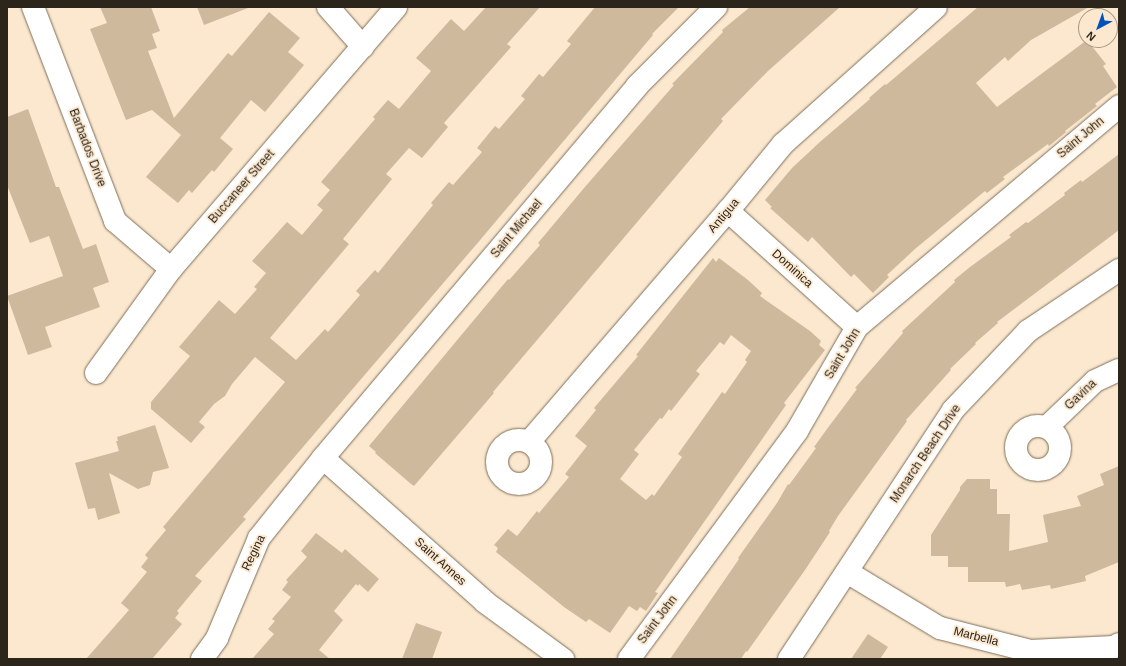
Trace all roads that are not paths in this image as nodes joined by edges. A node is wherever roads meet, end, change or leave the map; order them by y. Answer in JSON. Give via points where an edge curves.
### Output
{"nodes":[{"id":1,"x":33,"y":7,"type":"edge"},
{"id":2,"x":328,"y":7,"type":"edge"},
{"id":3,"x":396,"y":7,"type":"edge"},
{"id":4,"x":716,"y":7,"type":"edge"},
{"id":5,"x":936,"y":7,"type":"edge"},
{"id":6,"x":363,"y":47,"type":"junction"},
{"id":7,"x":1119,"y":106,"type":"edge"},
{"id":8,"x":728,"y":211,"type":"junction"},
{"id":9,"x":171,"y":269,"type":"junction"},
{"id":10,"x":1119,"y":270,"type":"edge"},
{"id":11,"x":857,"y":327,"type":"junction"},
{"id":12,"x":1119,"y":370,"type":"edge"},
{"id":13,"x":96,"y":373,"type":"dead end"},
{"id":14,"x":1048,"y":427,"type":"dead end"},
{"id":15,"x":529,"y":442,"type":"dead end"},
{"id":16,"x":323,"y":458,"type":"junction"},
{"id":17,"x":847,"y":572,"type":"junction"},
{"id":18,"x":1119,"y":644,"type":"edge"},
{"id":19,"x":202,"y":659,"type":"edge"},
{"id":20,"x":563,"y":659,"type":"edge"},
{"id":21,"x":629,"y":659,"type":"edge"},
{"id":22,"x":789,"y":659,"type":"edge"}],
"edges":[{"from":1,"to":9,"type":"street","name":"Barbados Drive","via":[[115,221]]},
{"from":2,"to":6,"type":"street"},
{"from":3,"to":6,"type":"street","name":"Buccaneer Street"},
{"from":4,"to":16,"type":"street","name":"Saint Michael","via":[[637,86]]},
{"from":5,"to":8,"type":"street","name":"Antigua","via":[[784,144]]},
{"from":6,"to":9,"type":"street","name":"Buccaneer Street"},
{"from":7,"to":11,"type":"street","name":"Saint John"},
{"from":8,"to":11,"type":"street","name":"Dominica"},
{"from":8,"to":15,"type":"street","name":"Antigua"},
{"from":9,"to":13,"type":"street","name":"Buccaneer Street"},
{"from":10,"to":17,"type":"street","name":"Monarch Beach Drive","via":[[1028,331],[953,410]]},
{"from":11,"to":21,"type":"street","name":"Saint John","via":[[797,431]]},
{"from":12,"to":14,"type":"street","name":"Gavina","via":[[1095,381]]},
{"from":16,"to":19,"type":"street","name":"Regina","via":[[259,538],[217,638]]},
{"from":16,"to":20,"type":"street","name":"Saint Annes","via":[[485,602]]},
{"from":17,"to":18,"type":"street","name":"Marbella","via":[[940,628],[1030,651],[1114,647]]},
{"from":17,"to":22,"type":"street","name":"Monarch Beach Drive"}]}
